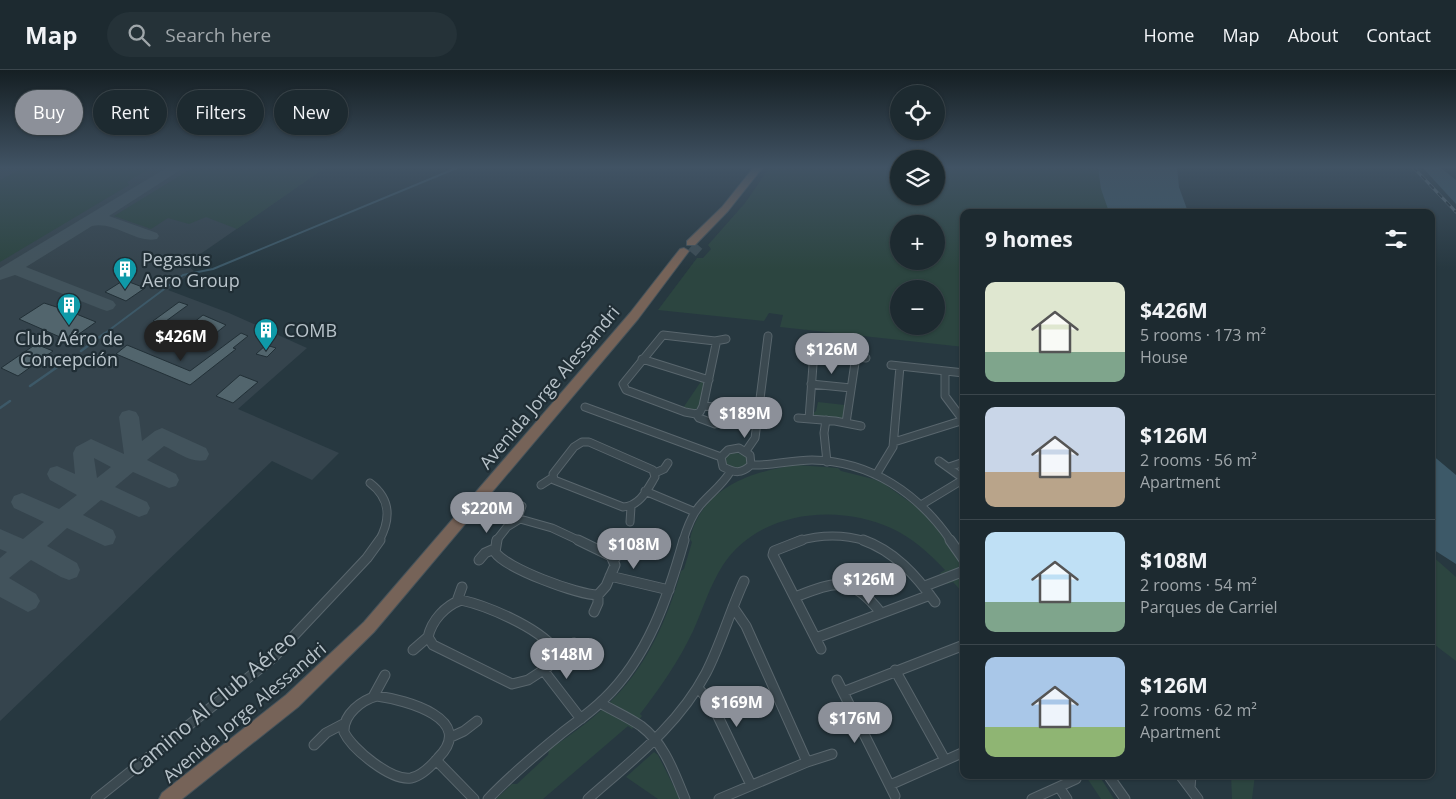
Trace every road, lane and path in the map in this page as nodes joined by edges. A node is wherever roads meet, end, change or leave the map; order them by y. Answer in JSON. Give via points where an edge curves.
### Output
{"nodes":[{"id":1,"x":731,"y":201,"type":"edge"},
{"id":2,"x":768,"y":336,"type":"dead end"},
{"id":3,"x":726,"y":339,"type":"dead end"},
{"id":4,"x":715,"y":341,"type":"junction"},
{"id":5,"x":806,"y":350,"type":"dead end"},
{"id":6,"x":814,"y":351,"type":"junction"},
{"id":7,"x":856,"y":356,"type":"junction"},
{"id":8,"x":866,"y":358,"type":"dead end"},
{"id":9,"x":642,"y":359,"type":"junction"},
{"id":10,"x":891,"y":365,"type":"dead end"},
{"id":11,"x":900,"y":366,"type":"junction"},
{"id":12,"x":945,"y":373,"type":"junction"},
{"id":13,"x":960,"y":373,"type":"edge"},
{"id":14,"x":709,"y":380,"type":"junction"},
{"id":15,"x":811,"y":384,"type":"junction"},
{"id":16,"x":851,"y":388,"type":"junction"},
{"id":17,"x":703,"y":406,"type":"junction"},
{"id":18,"x":584,"y":407,"type":"dead end"},
{"id":19,"x":759,"y":411,"type":"junction"},
{"id":20,"x":696,"y":414,"type":"junction"},
{"id":21,"x":960,"y":416,"type":"edge"},
{"id":22,"x":798,"y":418,"type":"dead end"},
{"id":23,"x":809,"y":419,"type":"junction"},
{"id":24,"x":826,"y":420,"type":"junction"},
{"id":25,"x":960,"y":421,"type":"edge"},
{"id":26,"x":846,"y":423,"type":"junction"},
{"id":27,"x":715,"y":424,"type":"dead end"},
{"id":28,"x":861,"y":426,"type":"dead end"},
{"id":29,"x":894,"y":442,"type":"junction"},
{"id":30,"x":746,"y":451,"type":"junction"},
{"id":31,"x":721,"y":458,"type":"junction"},
{"id":32,"x":939,"y":461,"type":"dead end"},
{"id":33,"x":827,"y":462,"type":"junction"},
{"id":34,"x":668,"y":463,"type":"dead end"},
{"id":35,"x":960,"y":463,"type":"edge"},
{"id":36,"x":751,"y":465,"type":"junction"},
{"id":37,"x":949,"y":467,"type":"junction"},
{"id":38,"x":730,"y":472,"type":"junction"},
{"id":39,"x":655,"y":474,"type":"junction"},
{"id":40,"x":876,"y":475,"type":"junction"},
{"id":41,"x":960,"y":476,"type":"edge"},
{"id":42,"x":552,"y":478,"type":"junction"},
{"id":43,"x":960,"y":481,"type":"edge"},
{"id":44,"x":370,"y":483,"type":"dead end"},
{"id":45,"x":541,"y":485,"type":"dead end"},
{"id":46,"x":645,"y":491,"type":"junction"},
{"id":47,"x":921,"y":505,"type":"junction"},
{"id":48,"x":522,"y":506,"type":"dead end"},
{"id":49,"x":631,"y":507,"type":"junction"},
{"id":50,"x":695,"y":512,"type":"junction"},
{"id":51,"x":517,"y":520,"type":"junction"},
{"id":52,"x":630,"y":522,"type":"dead end"},
{"id":53,"x":494,"y":549,"type":"junction"},
{"id":54,"x":622,"y":550,"type":"dead end"},
{"id":55,"x":960,"y":554,"type":"edge"},
{"id":56,"x":478,"y":560,"type":"dead end"},
{"id":57,"x":614,"y":560,"type":"junction"},
{"id":58,"x":960,"y":573,"type":"edge"},
{"id":59,"x":610,"y":576,"type":"junction"},
{"id":60,"x":744,"y":581,"type":"dead end"},
{"id":61,"x":462,"y":586,"type":"dead end"},
{"id":62,"x":925,"y":586,"type":"junction"},
{"id":63,"x":669,"y":590,"type":"junction"},
{"id":64,"x":598,"y":595,"type":"junction"},
{"id":65,"x":795,"y":597,"type":"junction"},
{"id":66,"x":457,"y":600,"type":"junction"},
{"id":67,"x":733,"y":607,"type":"junction"},
{"id":68,"x":594,"y":612,"type":"dead end"},
{"id":69,"x":880,"y":613,"type":"junction"},
{"id":70,"x":428,"y":637,"type":"junction"},
{"id":71,"x":816,"y":638,"type":"junction"},
{"id":72,"x":574,"y":643,"type":"dead end"},
{"id":73,"x":960,"y":646,"type":"edge"},
{"id":74,"x":821,"y":648,"type":"dead end"},
{"id":75,"x":412,"y":650,"type":"dead end"},
{"id":76,"x":556,"y":653,"type":"junction"},
{"id":77,"x":544,"y":670,"type":"junction"},
{"id":78,"x":895,"y":670,"type":"junction"},
{"id":79,"x":386,"y":675,"type":"dead end"},
{"id":80,"x":837,"y":680,"type":"dead end"},
{"id":81,"x":698,"y":688,"type":"junction"},
{"id":82,"x":842,"y":692,"type":"junction"},
{"id":83,"x":373,"y":697,"type":"junction"},
{"id":84,"x":600,"y":703,"type":"junction"},
{"id":85,"x":581,"y":719,"type":"junction"},
{"id":86,"x":477,"y":720,"type":"dead end"},
{"id":87,"x":345,"y":723,"type":"junction"},
{"id":88,"x":451,"y":736,"type":"junction"},
{"id":89,"x":656,"y":741,"type":"junction"},
{"id":90,"x":314,"y":745,"type":"dead end"},
{"id":91,"x":832,"y":754,"type":"dead end"},
{"id":92,"x":960,"y":754,"type":"edge"},
{"id":93,"x":436,"y":760,"type":"junction"},
{"id":94,"x":945,"y":760,"type":"junction"},
{"id":95,"x":807,"y":762,"type":"junction"},
{"id":96,"x":1076,"y":779,"type":"dead end"},
{"id":97,"x":1111,"y":779,"type":"edge"},
{"id":98,"x":1183,"y":779,"type":"edge"},
{"id":99,"x":1191,"y":779,"type":"edge"},
{"id":100,"x":890,"y":784,"type":"junction"},
{"id":101,"x":751,"y":786,"type":"junction"},
{"id":102,"x":1059,"y":787,"type":"junction"},
{"id":103,"x":1190,"y":788,"type":"junction"},
{"id":104,"x":896,"y":796,"type":"dead end"},
{"id":105,"x":96,"y":799,"type":"edge"},
{"id":106,"x":168,"y":799,"type":"edge"},
{"id":107,"x":474,"y":799,"type":"edge"},
{"id":108,"x":488,"y":799,"type":"edge"},
{"id":109,"x":588,"y":799,"type":"edge"},
{"id":110,"x":685,"y":799,"type":"edge"},
{"id":111,"x":719,"y":799,"type":"edge"},
{"id":112,"x":1032,"y":799,"type":"edge"},
{"id":113,"x":1067,"y":799,"type":"edge"},
{"id":114,"x":1125,"y":799,"type":"edge"},
{"id":115,"x":1198,"y":799,"type":"edge"}],
"edges":[{"from":1,"to":106,"type":"highway","name":"Avenida Jorge Alessandri","via":[[677,270],[656,290],[370,627],[292,701]]},
{"from":2,"to":19,"type":"street"},
{"from":3,"to":4,"type":"street"},
{"from":4,"to":9,"type":"street","via":[[664,334]]},
{"from":4,"to":14,"type":"street"},
{"from":5,"to":6,"type":"street"},
{"from":6,"to":7,"type":"street"},
{"from":6,"to":15,"type":"street"},
{"from":7,"to":8,"type":"street"},
{"from":7,"to":16,"type":"street"},
{"from":9,"to":14,"type":"street"},
{"from":9,"to":20,"type":"street","via":[[624,383],[624,388]]},
{"from":10,"to":11,"type":"street"},
{"from":11,"to":12,"type":"street"},
{"from":11,"to":29,"type":"street"},
{"from":12,"to":13,"type":"street"},
{"from":12,"to":21,"type":"street","via":[[945,396]]},
{"from":14,"to":17,"type":"street"},
{"from":15,"to":16,"type":"street"},
{"from":15,"to":23,"type":"street"},
{"from":16,"to":26,"type":"street"},
{"from":17,"to":19,"type":"street"},
{"from":17,"to":20,"type":"street"},
{"from":18,"to":31,"type":"street"},
{"from":19,"to":30,"type":"street","via":[[755,438]]},
{"from":20,"to":27,"type":"street"},
{"from":22,"to":23,"type":"street"},
{"from":23,"to":24,"type":"street"},
{"from":24,"to":26,"type":"street"},
{"from":24,"to":33,"type":"street"},
{"from":25,"to":29,"type":"street"},
{"from":26,"to":28,"type":"street"},
{"from":29,"to":40,"type":"street"},
{"from":30,"to":31,"type":"street","via":[[731,449]]},
{"from":30,"to":36,"type":"street","via":[[752,457]]},
{"from":31,"to":38,"type":"street","via":[[722,465]]},
{"from":32,"to":37,"type":"street"},
{"from":33,"to":36,"type":"street","via":[[802,460]]},
{"from":33,"to":40,"type":"street"},
{"from":34,"to":39,"type":"street"},
{"from":35,"to":37,"type":"street"},
{"from":36,"to":38,"type":"street","via":[[744,472]]},
{"from":37,"to":41,"type":"street"},
{"from":38,"to":50,"type":"street"},
{"from":39,"to":42,"type":"street","via":[[646,466],[584,441],[574,447]]},
{"from":39,"to":46,"type":"street"},
{"from":40,"to":47,"type":"street","via":[[896,485]]},
{"from":42,"to":45,"type":"street"},
{"from":42,"to":49,"type":"street"},
{"from":43,"to":47,"type":"street"},
{"from":44,"to":105,"type":"street","name":"Camino Al Club Aéreo","via":[[384,496],[388,512],[385,531],[370,552],[279,653]]},
{"from":46,"to":49,"type":"street"},
{"from":46,"to":50,"type":"street"},
{"from":47,"to":55,"type":"street","via":[[938,522]]},
{"from":48,"to":51,"type":"street"},
{"from":49,"to":52,"type":"street"},
{"from":50,"to":63,"type":"street"},
{"from":51,"to":53,"type":"street","via":[[497,540]]},
{"from":51,"to":57,"type":"street","via":[[525,519],[552,528]]},
{"from":53,"to":56,"type":"street"},
{"from":53,"to":64,"type":"street","via":[[499,557],[549,581],[587,595]]},
{"from":54,"to":57,"type":"street"},
{"from":57,"to":59,"type":"street"},
{"from":58,"to":62,"type":"street"},
{"from":59,"to":63,"type":"street"},
{"from":59,"to":64,"type":"street"},
{"from":60,"to":67,"type":"street"},
{"from":61,"to":66,"type":"street"},
{"from":62,"to":65,"type":"street","via":[[905,564],[881,548],[846,536],[819,536],[772,553]]},
{"from":62,"to":69,"type":"street","via":[[932,598]]},
{"from":63,"to":84,"type":"street","via":[[635,660]]},
{"from":64,"to":68,"type":"street"},
{"from":65,"to":69,"type":"street","via":[[826,585],[845,584],[865,594]]},
{"from":65,"to":71,"type":"street"},
{"from":66,"to":70,"type":"street","via":[[446,608]]},
{"from":66,"to":76,"type":"street","via":[[468,601],[530,630],[552,644]]},
{"from":67,"to":81,"type":"street"},
{"from":67,"to":95,"type":"street","via":[[746,626]]},
{"from":69,"to":71,"type":"street"},
{"from":70,"to":75,"type":"street"},
{"from":70,"to":77,"type":"street","via":[[433,645],[512,684],[526,682]]},
{"from":71,"to":74,"type":"street"},
{"from":72,"to":76,"type":"street"},
{"from":73,"to":78,"type":"street"},
{"from":76,"to":77,"type":"street"},
{"from":77,"to":85,"type":"street"},
{"from":78,"to":82,"type":"street"},
{"from":78,"to":94,"type":"street"},
{"from":79,"to":83,"type":"street"},
{"from":80,"to":82,"type":"street"},
{"from":81,"to":89,"type":"street"},
{"from":81,"to":101,"type":"street","via":[[712,704]]},
{"from":82,"to":100,"type":"street"},
{"from":83,"to":87,"type":"street","via":[[356,707]]},
{"from":83,"to":88,"type":"street","via":[[392,698],[427,712],[448,725]]},
{"from":84,"to":85,"type":"street"},
{"from":84,"to":89,"type":"street","via":[[642,727]]},
{"from":85,"to":108,"type":"street","via":[[534,756]]},
{"from":86,"to":88,"type":"street","via":[[464,731]]},
{"from":87,"to":90,"type":"street","via":[[326,733]]},
{"from":87,"to":93,"type":"street","via":[[345,734],[358,750],[401,777],[415,777]]},
{"from":88,"to":93,"type":"street","via":[[449,744]]},
{"from":89,"to":109,"type":"street"},
{"from":89,"to":110,"type":"street"},
{"from":91,"to":95,"type":"street"},
{"from":92,"to":94,"type":"street"},
{"from":93,"to":107,"type":"street"},
{"from":94,"to":100,"type":"street"},
{"from":95,"to":101,"type":"street"},
{"from":96,"to":102,"type":"street"},
{"from":97,"to":114,"type":"street"},
{"from":98,"to":103,"type":"street"},
{"from":99,"to":103,"type":"street"},
{"from":100,"to":104,"type":"street"},
{"from":101,"to":111,"type":"street"},
{"from":102,"to":112,"type":"street"},
{"from":102,"to":113,"type":"street"},
{"from":103,"to":115,"type":"street"}]}
